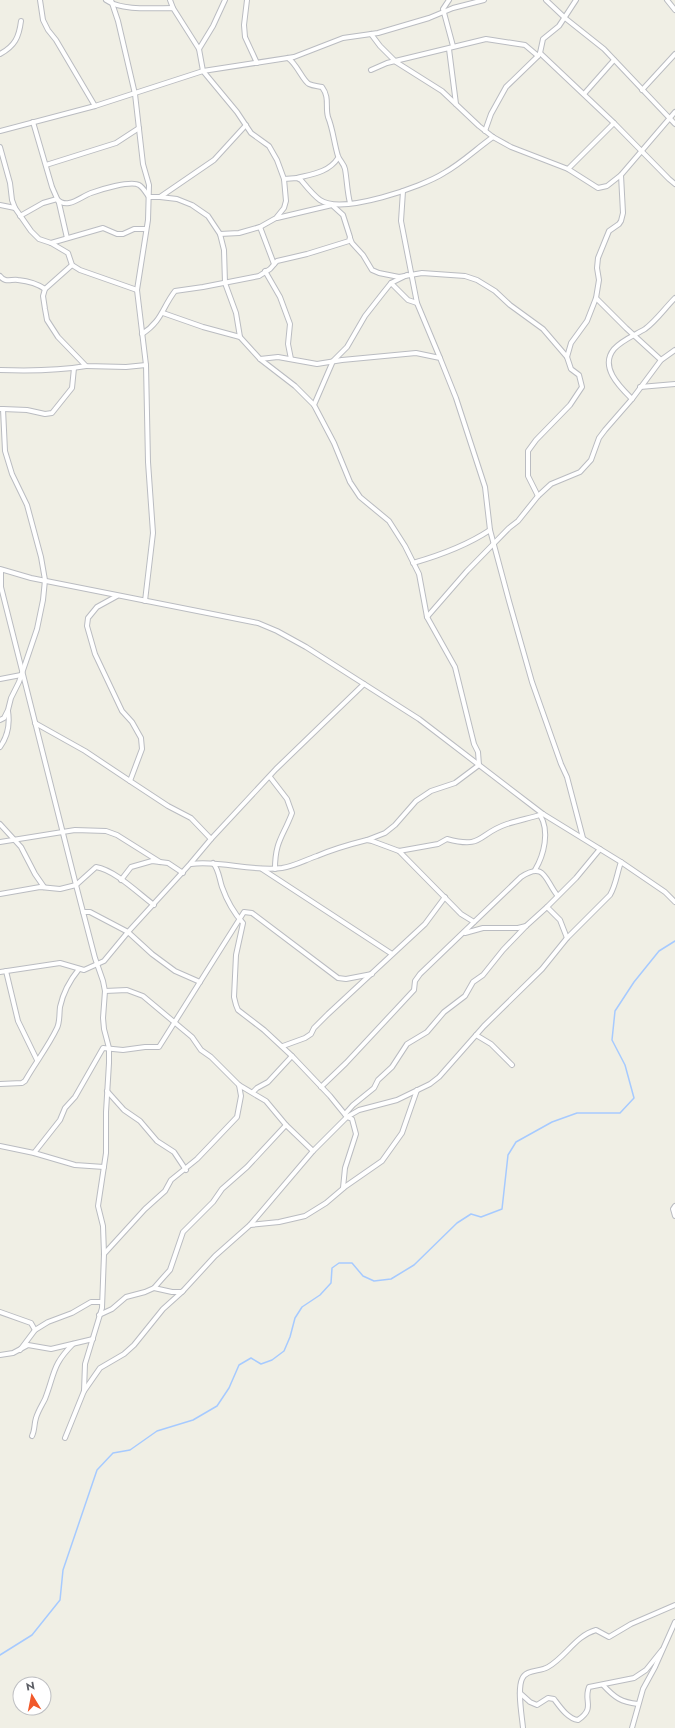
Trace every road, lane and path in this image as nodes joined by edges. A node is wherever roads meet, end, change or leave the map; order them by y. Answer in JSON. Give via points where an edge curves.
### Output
{"nodes":[{"id":1,"x":40,"y":0,"type":"edge"},
{"id":2,"x":106,"y":0,"type":"edge"},
{"id":3,"x":170,"y":0,"type":"edge"},
{"id":4,"x":225,"y":0,"type":"edge"},
{"id":5,"x":246,"y":0,"type":"edge"},
{"id":6,"x":449,"y":0,"type":"edge"},
{"id":7,"x":484,"y":0,"type":"edge"},
{"id":8,"x":546,"y":0,"type":"edge"},
{"id":9,"x":576,"y":0,"type":"edge"},
{"id":10,"x":667,"y":0,"type":"edge"},
{"id":11,"x":112,"y":2,"type":"edge"},
{"id":12,"x":173,"y":8,"type":"junction"},
{"id":13,"x":675,"y":10,"type":"edge"},
{"id":14,"x":444,"y":12,"type":"junction"},
{"id":15,"x":565,"y":18,"type":"junction"},
{"id":16,"x":21,"y":21,"type":"dead end"},
{"id":17,"x":371,"y":34,"type":"junction"},
{"id":18,"x":199,"y":48,"type":"junction"},
{"id":19,"x":451,"y":48,"type":"junction"},
{"id":20,"x":0,"y":54,"type":"edge"},
{"id":21,"x":539,"y":54,"type":"junction"},
{"id":22,"x":675,"y":54,"type":"edge"},
{"id":23,"x":288,"y":58,"type":"junction"},
{"id":24,"x":614,"y":60,"type":"junction"},
{"id":25,"x":257,"y":62,"type":"junction"},
{"id":26,"x":396,"y":62,"type":"junction"},
{"id":27,"x":203,"y":70,"type":"junction"},
{"id":28,"x":371,"y":70,"type":"dead end"},
{"id":29,"x":642,"y":90,"type":"junction"},
{"id":30,"x":135,"y":94,"type":"junction"},
{"id":31,"x":584,"y":94,"type":"junction"},
{"id":32,"x":456,"y":104,"type":"junction"},
{"id":33,"x":95,"y":106,"type":"junction"},
{"id":34,"x":675,"y":112,"type":"edge"},
{"id":35,"x":669,"y":118,"type":"junction"},
{"id":36,"x":33,"y":122,"type":"junction"},
{"id":37,"x":614,"y":123,"type":"junction"},
{"id":38,"x":675,"y":124,"type":"edge"},
{"id":39,"x":246,"y":125,"type":"junction"},
{"id":40,"x":139,"y":128,"type":"junction"},
{"id":41,"x":0,"y":131,"type":"edge"},
{"id":42,"x":485,"y":131,"type":"junction"},
{"id":43,"x":493,"y":137,"type":"junction"},
{"id":44,"x":0,"y":147,"type":"edge"},
{"id":45,"x":642,"y":151,"type":"junction"},
{"id":46,"x":338,"y":158,"type":"junction"},
{"id":47,"x":46,"y":165,"type":"junction"},
{"id":48,"x":568,"y":169,"type":"junction"},
{"id":49,"x":621,"y":175,"type":"junction"},
{"id":50,"x":297,"y":178,"type":"junction"},
{"id":51,"x":284,"y":179,"type":"junction"},
{"id":52,"x":675,"y":184,"type":"edge"},
{"id":53,"x":403,"y":191,"type":"junction"},
{"id":54,"x":148,"y":197,"type":"junction"},
{"id":55,"x":160,"y":197,"type":"junction"},
{"id":56,"x":57,"y":199,"type":"junction"},
{"id":57,"x":350,"y":203,"type":"junction"},
{"id":58,"x":0,"y":205,"type":"edge"},
{"id":59,"x":332,"y":205,"type":"junction"},
{"id":60,"x":15,"y":208,"type":"junction"},
{"id":61,"x":20,"y":216,"type":"junction"},
{"id":62,"x":276,"y":218,"type":"junction"},
{"id":63,"x":260,"y":227,"type":"junction"},
{"id":64,"x":146,"y":229,"type":"junction"},
{"id":65,"x":220,"y":234,"type":"junction"},
{"id":66,"x":67,"y":238,"type":"junction"},
{"id":67,"x":350,"y":238,"type":"junction"},
{"id":68,"x":51,"y":243,"type":"junction"},
{"id":69,"x":274,"y":264,"type":"junction"},
{"id":70,"x":72,"y":265,"type":"junction"},
{"id":71,"x":266,"y":271,"type":"junction"},
{"id":72,"x":412,"y":274,"type":"junction"},
{"id":73,"x":407,"y":275,"type":"junction"},
{"id":74,"x":0,"y":276,"type":"edge"},
{"id":75,"x":225,"y":283,"type":"junction"},
{"id":76,"x":391,"y":283,"type":"junction"},
{"id":77,"x":45,"y":289,"type":"junction"},
{"id":78,"x":137,"y":290,"type":"junction"},
{"id":79,"x":596,"y":298,"type":"junction"},
{"id":80,"x":675,"y":298,"type":"edge"},
{"id":81,"x":417,"y":303,"type":"junction"},
{"id":82,"x":163,"y":313,"type":"junction"},
{"id":83,"x":142,"y":334,"type":"junction"},
{"id":84,"x":633,"y":334,"type":"junction"},
{"id":85,"x":240,"y":337,"type":"junction"},
{"id":86,"x":675,"y":350,"type":"edge"},
{"id":87,"x":567,"y":357,"type":"junction"},
{"id":88,"x":440,"y":358,"type":"junction"},
{"id":89,"x":260,"y":359,"type":"junction"},
{"id":90,"x":291,"y":359,"type":"junction"},
{"id":91,"x":661,"y":360,"type":"junction"},
{"id":92,"x":333,"y":361,"type":"junction"},
{"id":93,"x":146,"y":365,"type":"junction"},
{"id":94,"x":86,"y":366,"type":"junction"},
{"id":95,"x":74,"y":368,"type":"junction"},
{"id":96,"x":0,"y":370,"type":"edge"},
{"id":97,"x":675,"y":384,"type":"edge"},
{"id":98,"x":640,"y":387,"type":"junction"},
{"id":99,"x":632,"y":399,"type":"junction"},
{"id":100,"x":314,"y":405,"type":"junction"},
{"id":101,"x":1,"y":409,"type":"edge"},
{"id":102,"x":538,"y":496,"type":"junction"},
{"id":103,"x":490,"y":530,"type":"junction"},
{"id":104,"x":494,"y":544,"type":"junction"},
{"id":105,"x":413,"y":563,"type":"junction"},
{"id":106,"x":0,"y":569,"type":"edge"},
{"id":107,"x":45,"y":580,"type":"junction"},
{"id":108,"x":118,"y":596,"type":"junction"},
{"id":109,"x":145,"y":601,"type":"junction"},
{"id":110,"x":427,"y":617,"type":"junction"},
{"id":111,"x":22,"y":670,"type":"junction"},
{"id":112,"x":21,"y":675,"type":"junction"},
{"id":113,"x":0,"y":679,"type":"edge"},
{"id":114,"x":364,"y":684,"type":"junction"},
{"id":115,"x":8,"y":710,"type":"junction"},
{"id":116,"x":0,"y":720,"type":"edge"},
{"id":117,"x":35,"y":723,"type":"junction"},
{"id":118,"x":0,"y":747,"type":"edge"},
{"id":119,"x":479,"y":765,"type":"junction"},
{"id":120,"x":270,"y":777,"type":"junction"},
{"id":121,"x":130,"y":781,"type":"junction"},
{"id":122,"x":541,"y":814,"type":"junction"},
{"id":123,"x":0,"y":824,"type":"edge"},
{"id":124,"x":63,"y":832,"type":"junction"},
{"id":125,"x":583,"y":838,"type":"junction"},
{"id":126,"x":15,"y":839,"type":"junction"},
{"id":127,"x":211,"y":839,"type":"junction"},
{"id":128,"x":367,"y":840,"type":"junction"},
{"id":129,"x":0,"y":842,"type":"edge"},
{"id":130,"x":600,"y":849,"type":"junction"},
{"id":131,"x":399,"y":851,"type":"junction"},
{"id":132,"x":160,"y":862,"type":"junction"},
{"id":133,"x":622,"y":862,"type":"junction"},
{"id":134,"x":213,"y":863,"type":"junction"},
{"id":135,"x":190,"y":864,"type":"junction"},
{"id":136,"x":275,"y":868,"type":"junction"},
{"id":137,"x":262,"y":869,"type":"junction"},
{"id":138,"x":534,"y":870,"type":"junction"},
{"id":139,"x":183,"y":873,"type":"junction"},
{"id":140,"x":121,"y":880,"type":"junction"},
{"id":141,"x":76,"y":885,"type":"junction"},
{"id":142,"x":44,"y":887,"type":"junction"},
{"id":143,"x":0,"y":894,"type":"edge"},
{"id":144,"x":557,"y":895,"type":"junction"},
{"id":145,"x":445,"y":897,"type":"junction"},
{"id":146,"x":675,"y":902,"type":"edge"},
{"id":147,"x":154,"y":905,"type":"junction"},
{"id":148,"x":547,"y":907,"type":"junction"},
{"id":149,"x":83,"y":912,"type":"junction"},
{"id":150,"x":240,"y":919,"type":"junction"},
{"id":151,"x":474,"y":922,"type":"junction"},
{"id":152,"x":526,"y":926,"type":"junction"},
{"id":153,"x":128,"y":932,"type":"junction"},
{"id":154,"x":462,"y":934,"type":"junction"},
{"id":155,"x":567,"y":938,"type":"junction"},
{"id":156,"x":392,"y":954,"type":"junction"},
{"id":157,"x":98,"y":965,"type":"junction"},
{"id":158,"x":79,"y":969,"type":"junction"},
{"id":159,"x":6,"y":971,"type":"junction"},
{"id":160,"x":0,"y":972,"type":"edge"},
{"id":161,"x":372,"y":974,"type":"junction"},
{"id":162,"x":200,"y":982,"type":"junction"},
{"id":163,"x":105,"y":991,"type":"junction"},
{"id":164,"x":174,"y":1022,"type":"junction"},
{"id":165,"x":476,"y":1036,"type":"junction"},
{"id":166,"x":283,"y":1046,"type":"junction"},
{"id":167,"x":109,"y":1048,"type":"junction"},
{"id":168,"x":292,"y":1056,"type":"junction"},
{"id":169,"x":37,"y":1060,"type":"junction"},
{"id":170,"x":512,"y":1065,"type":"dead end"},
{"id":171,"x":0,"y":1084,"type":"edge"},
{"id":172,"x":239,"y":1084,"type":"junction"},
{"id":173,"x":321,"y":1087,"type":"junction"},
{"id":174,"x":107,"y":1090,"type":"junction"},
{"id":175,"x":417,"y":1090,"type":"junction"},
{"id":176,"x":253,"y":1092,"type":"junction"},
{"id":177,"x":346,"y":1115,"type":"junction"},
{"id":178,"x":286,"y":1125,"type":"junction"},
{"id":179,"x":0,"y":1146,"type":"edge"},
{"id":180,"x":313,"y":1150,"type":"junction"},
{"id":181,"x":34,"y":1153,"type":"junction"},
{"id":182,"x":104,"y":1167,"type":"junction"},
{"id":183,"x":186,"y":1170,"type":"junction"},
{"id":184,"x":343,"y":1188,"type":"junction"},
{"id":185,"x":675,"y":1206,"type":"edge"},
{"id":186,"x":675,"y":1216,"type":"edge"},
{"id":187,"x":250,"y":1225,"type":"junction"},
{"id":188,"x":104,"y":1254,"type":"junction"},
{"id":189,"x":154,"y":1288,"type":"junction"},
{"id":190,"x":184,"y":1290,"type":"junction"},
{"id":191,"x":101,"y":1302,"type":"junction"},
{"id":192,"x":0,"y":1312,"type":"edge"},
{"id":193,"x":99,"y":1315,"type":"junction"},
{"id":194,"x":35,"y":1330,"type":"junction"},
{"id":195,"x":93,"y":1339,"type":"junction"},
{"id":196,"x":73,"y":1344,"type":"junction"},
{"id":197,"x":20,"y":1350,"type":"junction"},
{"id":198,"x":0,"y":1355,"type":"edge"},
{"id":199,"x":84,"y":1391,"type":"junction"},
{"id":200,"x":32,"y":1436,"type":"dead end"},
{"id":201,"x":65,"y":1438,"type":"dead end"},
{"id":202,"x":675,"y":1605,"type":"edge"},
{"id":203,"x":675,"y":1622,"type":"edge"},
{"id":204,"x":662,"y":1650,"type":"junction"},
{"id":205,"x":603,"y":1685,"type":"junction"},
{"id":206,"x":520,"y":1693,"type":"junction"},
{"id":207,"x":638,"y":1704,"type":"junction"},
{"id":208,"x":523,"y":1728,"type":"edge"},
{"id":209,"x":632,"y":1728,"type":"edge"}],
"edges":[{"from":1,"to":33,"type":"street","via":[[43,20],[48,30]]},
{"from":2,"to":11,"type":"street"},
{"from":3,"to":12,"type":"street"},
{"from":4,"to":18,"type":"street","via":[[214,26]]},
{"from":5,"to":25,"type":"street","via":[[246,37]]},
{"from":6,"to":14,"type":"street"},
{"from":7,"to":14,"type":"street"},
{"from":8,"to":15,"type":"street"},
{"from":9,"to":15,"type":"street"},
{"from":10,"to":13,"type":"street"},
{"from":11,"to":12,"type":"street","via":[[144,9]]},
{"from":11,"to":30,"type":"street"},
{"from":12,"to":18,"type":"street"},
{"from":14,"to":17,"type":"street"},
{"from":14,"to":19,"type":"street"},
{"from":15,"to":21,"type":"street","via":[[543,39]]},
{"from":15,"to":24,"type":"street"},
{"from":16,"to":20,"type":"street","via":[[18,38]]},
{"from":17,"to":23,"type":"street","via":[[342,38]]},
{"from":17,"to":26,"type":"street"},
{"from":18,"to":27,"type":"street"},
{"from":19,"to":21,"type":"street","via":[[486,39],[525,46]]},
{"from":19,"to":26,"type":"street"},
{"from":19,"to":32,"type":"street"},
{"from":21,"to":31,"type":"street"},
{"from":21,"to":42,"type":"street","via":[[506,87]]},
{"from":22,"to":29,"type":"street"},
{"from":23,"to":25,"type":"street"},
{"from":23,"to":46,"type":"street","via":[[301,71],[306,82],[322,88],[325,92]]},
{"from":24,"to":29,"type":"street"},
{"from":24,"to":31,"type":"street"},
{"from":25,"to":27,"type":"street"},
{"from":26,"to":28,"type":"street"},
{"from":26,"to":32,"type":"street","via":[[426,80]]},
{"from":27,"to":30,"type":"street"},
{"from":27,"to":39,"type":"street"},
{"from":29,"to":35,"type":"street"},
{"from":30,"to":33,"type":"street"},
{"from":30,"to":40,"type":"street"},
{"from":31,"to":37,"type":"street"},
{"from":32,"to":42,"type":"street"},
{"from":33,"to":36,"type":"street"},
{"from":34,"to":35,"type":"street"},
{"from":35,"to":38,"type":"street"},
{"from":35,"to":45,"type":"street"},
{"from":36,"to":41,"type":"street"},
{"from":36,"to":47,"type":"street"},
{"from":37,"to":45,"type":"street"},
{"from":37,"to":48,"type":"street"},
{"from":39,"to":51,"type":"street","via":[[251,133],[269,146]]},
{"from":39,"to":55,"type":"street","via":[[214,160]]},
{"from":40,"to":47,"type":"street","via":[[116,143]]},
{"from":40,"to":54,"type":"street","via":[[143,164],[149,185]]},
{"from":42,"to":43,"type":"street"},
{"from":43,"to":48,"type":"street","via":[[511,147]]},
{"from":43,"to":53,"type":"street","via":[[462,162]]},
{"from":44,"to":60,"type":"street"},
{"from":45,"to":49,"type":"street"},
{"from":45,"to":52,"type":"street","via":[[668,180]]},
{"from":46,"to":50,"type":"street","via":[[326,170]]},
{"from":46,"to":57,"type":"street","via":[[345,167]]},
{"from":47,"to":56,"type":"street"},
{"from":48,"to":49,"type":"street","via":[[598,188],[607,186]]},
{"from":49,"to":79,"type":"street","via":[[623,213],[619,224],[609,231],[598,258],[599,280]]},
{"from":50,"to":51,"type":"street"},
{"from":50,"to":59,"type":"street","via":[[320,200]]},
{"from":51,"to":62,"type":"street","via":[[286,201]]},
{"from":53,"to":57,"type":"street","via":[[375,200]]},
{"from":53,"to":72,"type":"street","via":[[401,221]]},
{"from":54,"to":55,"type":"street"},
{"from":54,"to":56,"type":"street","via":[[136,184],[91,193],[70,203],[63,203]]},
{"from":54,"to":64,"type":"street"},
{"from":55,"to":65,"type":"street","via":[[177,199],[192,205],[208,216]]},
{"from":56,"to":61,"type":"street"},
{"from":56,"to":66,"type":"street"},
{"from":57,"to":59,"type":"street"},
{"from":58,"to":60,"type":"street"},
{"from":59,"to":62,"type":"street"},
{"from":59,"to":67,"type":"street","via":[[343,215]]},
{"from":60,"to":61,"type":"street"},
{"from":61,"to":68,"type":"street","via":[[39,239]]},
{"from":62,"to":63,"type":"street"},
{"from":63,"to":65,"type":"street","via":[[238,233]]},
{"from":63,"to":69,"type":"street"},
{"from":64,"to":66,"type":"street","via":[[116,234],[103,228]]},
{"from":64,"to":78,"type":"street"},
{"from":65,"to":75,"type":"street","via":[[224,250]]},
{"from":66,"to":68,"type":"street"},
{"from":67,"to":69,"type":"street","via":[[348,242],[277,261]]},
{"from":67,"to":73,"type":"street","via":[[372,270],[399,277]]},
{"from":68,"to":70,"type":"street","via":[[68,253]]},
{"from":69,"to":71,"type":"street"},
{"from":70,"to":77,"type":"street"},
{"from":70,"to":78,"type":"street","via":[[93,276]]},
{"from":71,"to":75,"type":"street","via":[[259,276]]},
{"from":71,"to":90,"type":"street","via":[[280,297],[290,324],[288,344]]},
{"from":72,"to":73,"type":"street"},
{"from":72,"to":81,"type":"street"},
{"from":72,"to":87,"type":"street","via":[[465,276],[477,280],[543,329]]},
{"from":73,"to":76,"type":"street"},
{"from":74,"to":77,"type":"street","via":[[7,281],[17,280]]},
{"from":75,"to":82,"type":"street","via":[[175,291]]},
{"from":75,"to":85,"type":"street","via":[[236,312]]},
{"from":76,"to":81,"type":"street","via":[[408,300]]},
{"from":76,"to":92,"type":"street","via":[[365,316],[346,347]]},
{"from":77,"to":94,"type":"street","via":[[43,296],[47,320],[70,352]]},
{"from":78,"to":83,"type":"street"},
{"from":79,"to":84,"type":"street"},
{"from":79,"to":87,"type":"street","via":[[587,321],[571,343]]},
{"from":80,"to":84,"type":"street","via":[[653,322]]},
{"from":81,"to":88,"type":"street"},
{"from":82,"to":83,"type":"street"},
{"from":82,"to":85,"type":"street","via":[[203,328]]},
{"from":83,"to":93,"type":"street"},
{"from":84,"to":91,"type":"street"},
{"from":84,"to":99,"type":"street","via":[[614,349],[609,365],[616,384]]},
{"from":85,"to":89,"type":"street"},
{"from":86,"to":91,"type":"street"},
{"from":87,"to":102,"type":"street","via":[[571,369],[579,375],[582,387],[570,405],[528,451],[528,476]]},
{"from":88,"to":92,"type":"street","via":[[402,353]]},
{"from":88,"to":103,"type":"street","via":[[456,398],[484,487]]},
{"from":89,"to":90,"type":"street"},
{"from":89,"to":100,"type":"street","via":[[295,386]]},
{"from":90,"to":92,"type":"street","via":[[317,364]]},
{"from":91,"to":98,"type":"street"},
{"from":92,"to":100,"type":"street"},
{"from":93,"to":94,"type":"street"},
{"from":93,"to":109,"type":"street","via":[[148,462],[153,533]]},
{"from":94,"to":95,"type":"street"},
{"from":95,"to":96,"type":"street"},
{"from":95,"to":101,"type":"street","via":[[72,388],[52,413]]},
{"from":97,"to":98,"type":"street"},
{"from":98,"to":99,"type":"street"},
{"from":99,"to":102,"type":"street","via":[[599,438],[591,460],[580,472],[551,484]]},
{"from":100,"to":105,"type":"street","via":[[350,482],[360,497],[389,521]]},
{"from":101,"to":107,"type":"street","via":[[5,450],[12,474],[27,504]]},
{"from":102,"to":104,"type":"street","via":[[518,521]]},
{"from":103,"to":104,"type":"street"},
{"from":103,"to":105,"type":"street","via":[[453,550]]},
{"from":104,"to":110,"type":"street","via":[[466,571]]},
{"from":104,"to":125,"type":"street","via":[[532,682],[567,777]]},
{"from":105,"to":110,"type":"street","via":[[419,574]]},
{"from":106,"to":107,"type":"street"},
{"from":106,"to":111,"type":"street","via":[[1,586]]},
{"from":107,"to":108,"type":"street"},
{"from":107,"to":111,"type":"street","via":[[44,600],[37,629]]},
{"from":108,"to":109,"type":"street"},
{"from":108,"to":121,"type":"street","via":[[97,607],[88,618],[87,626],[90,644],[122,711],[141,738],[142,749]]},
{"from":109,"to":114,"type":"street","via":[[258,623],[306,647]]},
{"from":110,"to":119,"type":"street","via":[[455,668],[478,752]]},
{"from":111,"to":112,"type":"street"},
{"from":111,"to":117,"type":"street"},
{"from":112,"to":113,"type":"street"},
{"from":112,"to":115,"type":"street"},
{"from":114,"to":119,"type":"street","via":[[419,719]]},
{"from":114,"to":120,"type":"street"},
{"from":115,"to":116,"type":"street"},
{"from":115,"to":118,"type":"street","via":[[8,730]]},
{"from":117,"to":121,"type":"street"},
{"from":117,"to":124,"type":"street"},
{"from":119,"to":122,"type":"street"},
{"from":119,"to":128,"type":"street","via":[[455,783],[431,791],[416,801],[385,833]]},
{"from":120,"to":127,"type":"street"},
{"from":120,"to":136,"type":"street","via":[[287,799],[292,813],[278,841]]},
{"from":121,"to":127,"type":"street","via":[[192,818]]},
{"from":122,"to":125,"type":"street"},
{"from":122,"to":131,"type":"street","via":[[506,824],[475,842],[447,839],[438,844]]},
{"from":122,"to":138,"type":"street","via":[[545,827],[544,844],[541,858]]},
{"from":123,"to":126,"type":"street"},
{"from":124,"to":126,"type":"street"},
{"from":124,"to":132,"type":"street","via":[[106,831],[117,835]]},
{"from":124,"to":141,"type":"street"},
{"from":125,"to":130,"type":"street"},
{"from":126,"to":129,"type":"street"},
{"from":126,"to":142,"type":"street"},
{"from":127,"to":135,"type":"street"},
{"from":128,"to":131,"type":"street"},
{"from":128,"to":136,"type":"street","via":[[318,855],[301,864]]},
{"from":130,"to":133,"type":"street"},
{"from":130,"to":144,"type":"street","via":[[576,878]]},
{"from":131,"to":145,"type":"street"},
{"from":132,"to":139,"type":"street","via":[[172,864]]},
{"from":132,"to":140,"type":"street","via":[[142,863],[131,867]]},
{"from":133,"to":146,"type":"street"},
{"from":133,"to":155,"type":"street","via":[[610,895]]},
{"from":134,"to":135,"type":"street"},
{"from":134,"to":137,"type":"street"},
{"from":134,"to":150,"type":"street","via":[[230,906]]},
{"from":135,"to":139,"type":"street"},
{"from":136,"to":137,"type":"street"},
{"from":137,"to":156,"type":"street"},
{"from":138,"to":144,"type":"street","via":[[545,876]]},
{"from":138,"to":151,"type":"street","via":[[521,876]]},
{"from":139,"to":147,"type":"street"},
{"from":140,"to":141,"type":"street","via":[[96,867]]},
{"from":140,"to":147,"type":"street"},
{"from":141,"to":142,"type":"street","via":[[60,889]]},
{"from":141,"to":149,"type":"street"},
{"from":142,"to":143,"type":"street"},
{"from":144,"to":148,"type":"street"},
{"from":145,"to":151,"type":"street","via":[[461,914]]},
{"from":145,"to":156,"type":"street","via":[[425,924]]},
{"from":147,"to":153,"type":"street"},
{"from":148,"to":152,"type":"street"},
{"from":148,"to":155,"type":"street","via":[[560,920]]},
{"from":149,"to":153,"type":"street","via":[[90,912]]},
{"from":149,"to":157,"type":"street"},
{"from":150,"to":161,"type":"street","via":[[244,912],[252,913],[338,978]]},
{"from":150,"to":162,"type":"street"},
{"from":150,"to":166,"type":"street","via":[[243,923],[236,955],[236,1005],[238,1010]]},
{"from":151,"to":154,"type":"street"},
{"from":152,"to":154,"type":"street","via":[[483,928]]},
{"from":152,"to":177,"type":"street","via":[[483,975],[473,982],[464,996],[441,1015],[427,1032],[407,1044],[374,1088],[353,1105]]},
{"from":153,"to":157,"type":"street","via":[[109,957]]},
{"from":153,"to":162,"type":"street","via":[[175,971]]},
{"from":154,"to":173,"type":"street","via":[[420,974],[415,981],[414,990]]},
{"from":155,"to":165,"type":"street","via":[[542,969]]},
{"from":156,"to":161,"type":"street"},
{"from":157,"to":158,"type":"street","via":[[84,970]]},
{"from":157,"to":163,"type":"street"},
{"from":158,"to":159,"type":"street","via":[[60,963]]},
{"from":158,"to":169,"type":"street","via":[[68,984],[60,1007],[58,1026],[48,1046]]},
{"from":159,"to":160,"type":"street"},
{"from":159,"to":169,"type":"street","via":[[18,1021]]},
{"from":161,"to":166,"type":"street","via":[[310,1034]]},
{"from":162,"to":164,"type":"street"},
{"from":163,"to":164,"type":"street","via":[[136,992]]},
{"from":163,"to":167,"type":"street","via":[[103,1018]]},
{"from":164,"to":167,"type":"street","via":[[158,1047],[123,1050]]},
{"from":164,"to":172,"type":"street"},
{"from":165,"to":170,"type":"street","via":[[490,1044]]},
{"from":165,"to":175,"type":"street","via":[[439,1077]]},
{"from":166,"to":168,"type":"street"},
{"from":167,"to":174,"type":"street"},
{"from":167,"to":181,"type":"street","via":[[102,1049],[94,1067],[65,1108],[60,1120]]},
{"from":168,"to":173,"type":"street"},
{"from":168,"to":176,"type":"street","via":[[268,1082]]},
{"from":169,"to":171,"type":"street","via":[[22,1083]]},
{"from":172,"to":176,"type":"street"},
{"from":172,"to":183,"type":"street","via":[[241,1096],[237,1117]]},
{"from":173,"to":177,"type":"street"},
{"from":174,"to":182,"type":"street","via":[[107,1142]]},
{"from":174,"to":183,"type":"street","via":[[157,1141],[174,1152]]},
{"from":175,"to":177,"type":"street","via":[[397,1100]]},
{"from":175,"to":184,"type":"street","via":[[395,1146],[382,1161]]},
{"from":176,"to":178,"type":"street","via":[[266,1101]]},
{"from":177,"to":180,"type":"street"},
{"from":177,"to":184,"type":"street","via":[[352,1118],[356,1134],[345,1168]]},
{"from":178,"to":180,"type":"street"},
{"from":178,"to":189,"type":"street","via":[[183,1232],[170,1270]]},
{"from":179,"to":181,"type":"street"},
{"from":180,"to":187,"type":"street"},
{"from":181,"to":182,"type":"street","via":[[75,1165]]},
{"from":182,"to":188,"type":"street","via":[[98,1206],[103,1226]]},
{"from":183,"to":188,"type":"street","via":[[171,1180],[165,1191]]},
{"from":184,"to":187,"type":"street","via":[[305,1216]]},
{"from":185,"to":186,"type":"street"},
{"from":187,"to":190,"type":"street","via":[[215,1256]]},
{"from":188,"to":191,"type":"street"},
{"from":189,"to":190,"type":"street","via":[[172,1292]]},
{"from":189,"to":193,"type":"street","via":[[126,1297],[112,1309]]},
{"from":190,"to":199,"type":"street","via":[[155,1318],[134,1345],[100,1368]]},
{"from":191,"to":193,"type":"street"},
{"from":191,"to":194,"type":"street","via":[[86,1304]]},
{"from":192,"to":194,"type":"street","via":[[31,1323]]},
{"from":193,"to":195,"type":"street"},
{"from":194,"to":197,"type":"street"},
{"from":195,"to":196,"type":"street"},
{"from":195,"to":199,"type":"street","via":[[86,1364]]},
{"from":196,"to":197,"type":"street","via":[[46,1349],[28,1345]]},
{"from":196,"to":200,"type":"street","via":[[62,1355],[54,1370],[45,1400],[35,1420]]},
{"from":197,"to":198,"type":"street"},
{"from":199,"to":201,"type":"street"},
{"from":202,"to":206,"type":"street","via":[[609,1636],[596,1630],[589,1632],[548,1668],[528,1672],[521,1681]]},
{"from":203,"to":204,"type":"street"},
{"from":204,"to":205,"type":"street","via":[[641,1675]]},
{"from":204,"to":207,"type":"street"},
{"from":205,"to":206,"type":"street","via":[[589,1687],[589,1707],[578,1720],[567,1714],[554,1699],[548,1698],[537,1704],[530,1702]]},
{"from":205,"to":207,"type":"street","via":[[618,1699]]},
{"from":206,"to":208,"type":"street"},
{"from":207,"to":209,"type":"street"}]}
